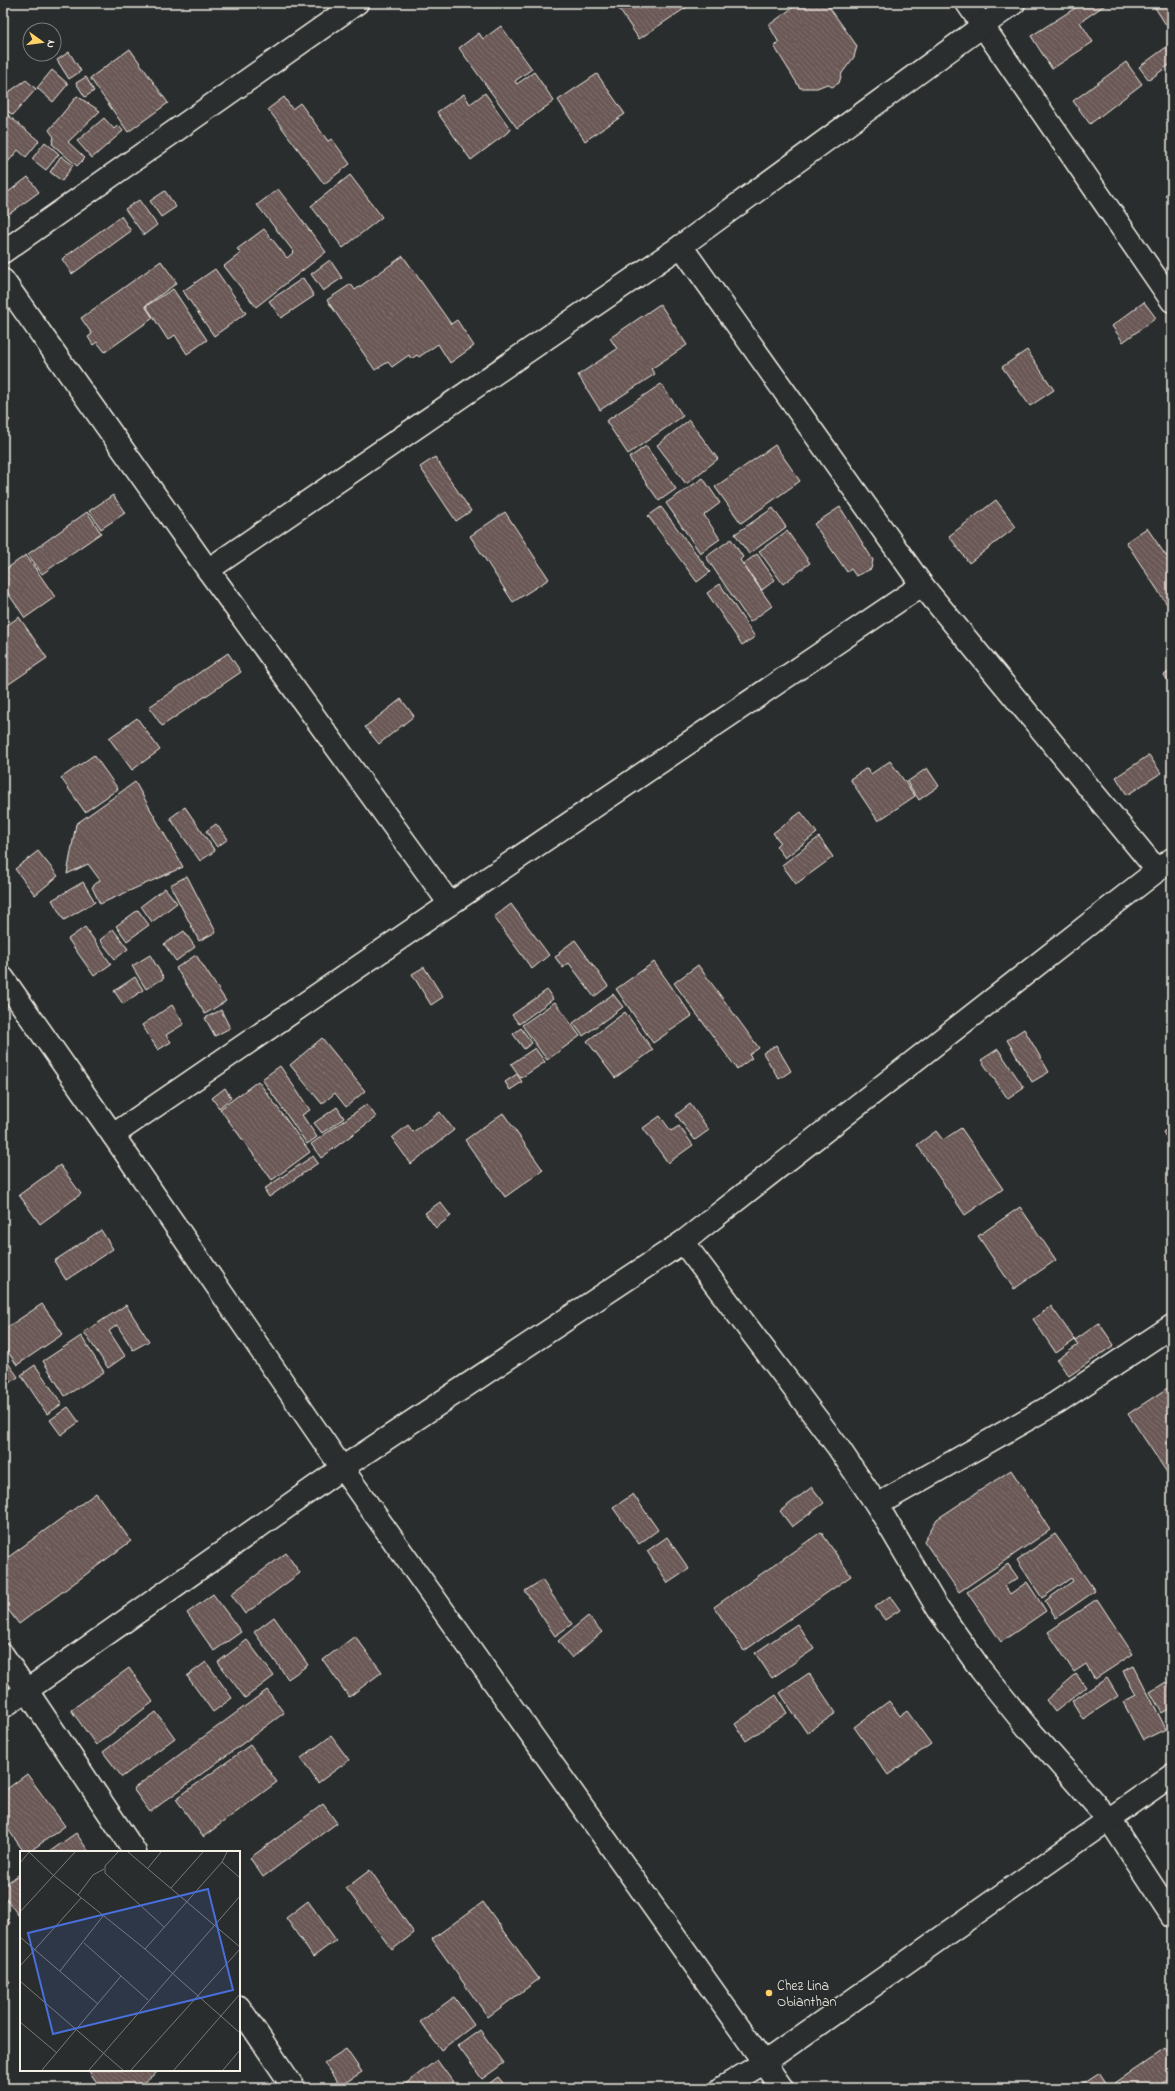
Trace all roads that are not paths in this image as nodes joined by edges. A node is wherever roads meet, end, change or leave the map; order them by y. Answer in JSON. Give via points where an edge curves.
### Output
{"nodes":[{"id":1,"x":356,"y":3,"type":"edge"},
{"id":2,"x":967,"y":3,"type":"edge"},
{"id":3,"x":1014,"y":3,"type":"edge"},
{"id":4,"x":983,"y":26,"type":"junction"},
{"id":5,"x":681,"y":246,"type":"junction"},
{"id":6,"x":3,"y":252,"type":"edge"},
{"id":7,"x":3,"y":280,"type":"edge"},
{"id":8,"x":1172,"y":301,"type":"edge"},
{"id":9,"x":208,"y":570,"type":"junction"},
{"id":10,"x":922,"y":586,"type":"junction"},
{"id":11,"x":1165,"y":865,"type":"edge"},
{"id":12,"x":450,"y":904,"type":"junction"},
{"id":13,"x":3,"y":978,"type":"edge"},
{"id":14,"x":114,"y":1135,"type":"junction"},
{"id":15,"x":683,"y":1242,"type":"junction"},
{"id":16,"x":1172,"y":1326,"type":"edge"},
{"id":17,"x":342,"y":1468,"type":"junction"},
{"id":18,"x":876,"y":1505,"type":"junction"},
{"id":19,"x":3,"y":1655,"type":"edge"},
{"id":20,"x":28,"y":1691,"type":"junction"},
{"id":21,"x":3,"y":1707,"type":"edge"},
{"id":22,"x":1172,"y":1775,"type":"edge"},
{"id":23,"x":1110,"y":1821,"type":"junction"},
{"id":24,"x":135,"y":1851,"type":"edge"},
{"id":25,"x":1172,"y":1916,"type":"edge"},
{"id":26,"x":240,"y":2008,"type":"edge"},
{"id":27,"x":765,"y":2062,"type":"junction"},
{"id":28,"x":294,"y":2088,"type":"edge"},
{"id":29,"x":722,"y":2088,"type":"edge"},
{"id":30,"x":782,"y":2088,"type":"edge"}],
"edges":[{"from":1,"to":6,"type":"street"},
{"from":2,"to":4,"type":"street"},
{"from":3,"to":4,"type":"street"},
{"from":4,"to":5,"type":"street"},
{"from":4,"to":8,"type":"street"},
{"from":5,"to":9,"type":"street"},
{"from":5,"to":10,"type":"street"},
{"from":7,"to":9,"type":"street"},
{"from":9,"to":12,"type":"street"},
{"from":10,"to":11,"type":"street"},
{"from":10,"to":12,"type":"street"},
{"from":11,"to":15,"type":"street"},
{"from":12,"to":14,"type":"street"},
{"from":13,"to":14,"type":"street"},
{"from":14,"to":17,"type":"street"},
{"from":15,"to":17,"type":"street"},
{"from":15,"to":18,"type":"street","via":[[838,1447]]},
{"from":16,"to":18,"type":"street","via":[[1056,1403]]},
{"from":17,"to":20,"type":"street"},
{"from":17,"to":27,"type":"street"},
{"from":18,"to":23,"type":"street","via":[[938,1609],[981,1670]]},
{"from":19,"to":20,"type":"street"},
{"from":20,"to":21,"type":"street"},
{"from":20,"to":24,"type":"street"},
{"from":22,"to":23,"type":"street"},
{"from":23,"to":25,"type":"street"},
{"from":23,"to":27,"type":"street"},
{"from":26,"to":28,"type":"street"},
{"from":27,"to":29,"type":"street"},
{"from":27,"to":30,"type":"street"}]}
